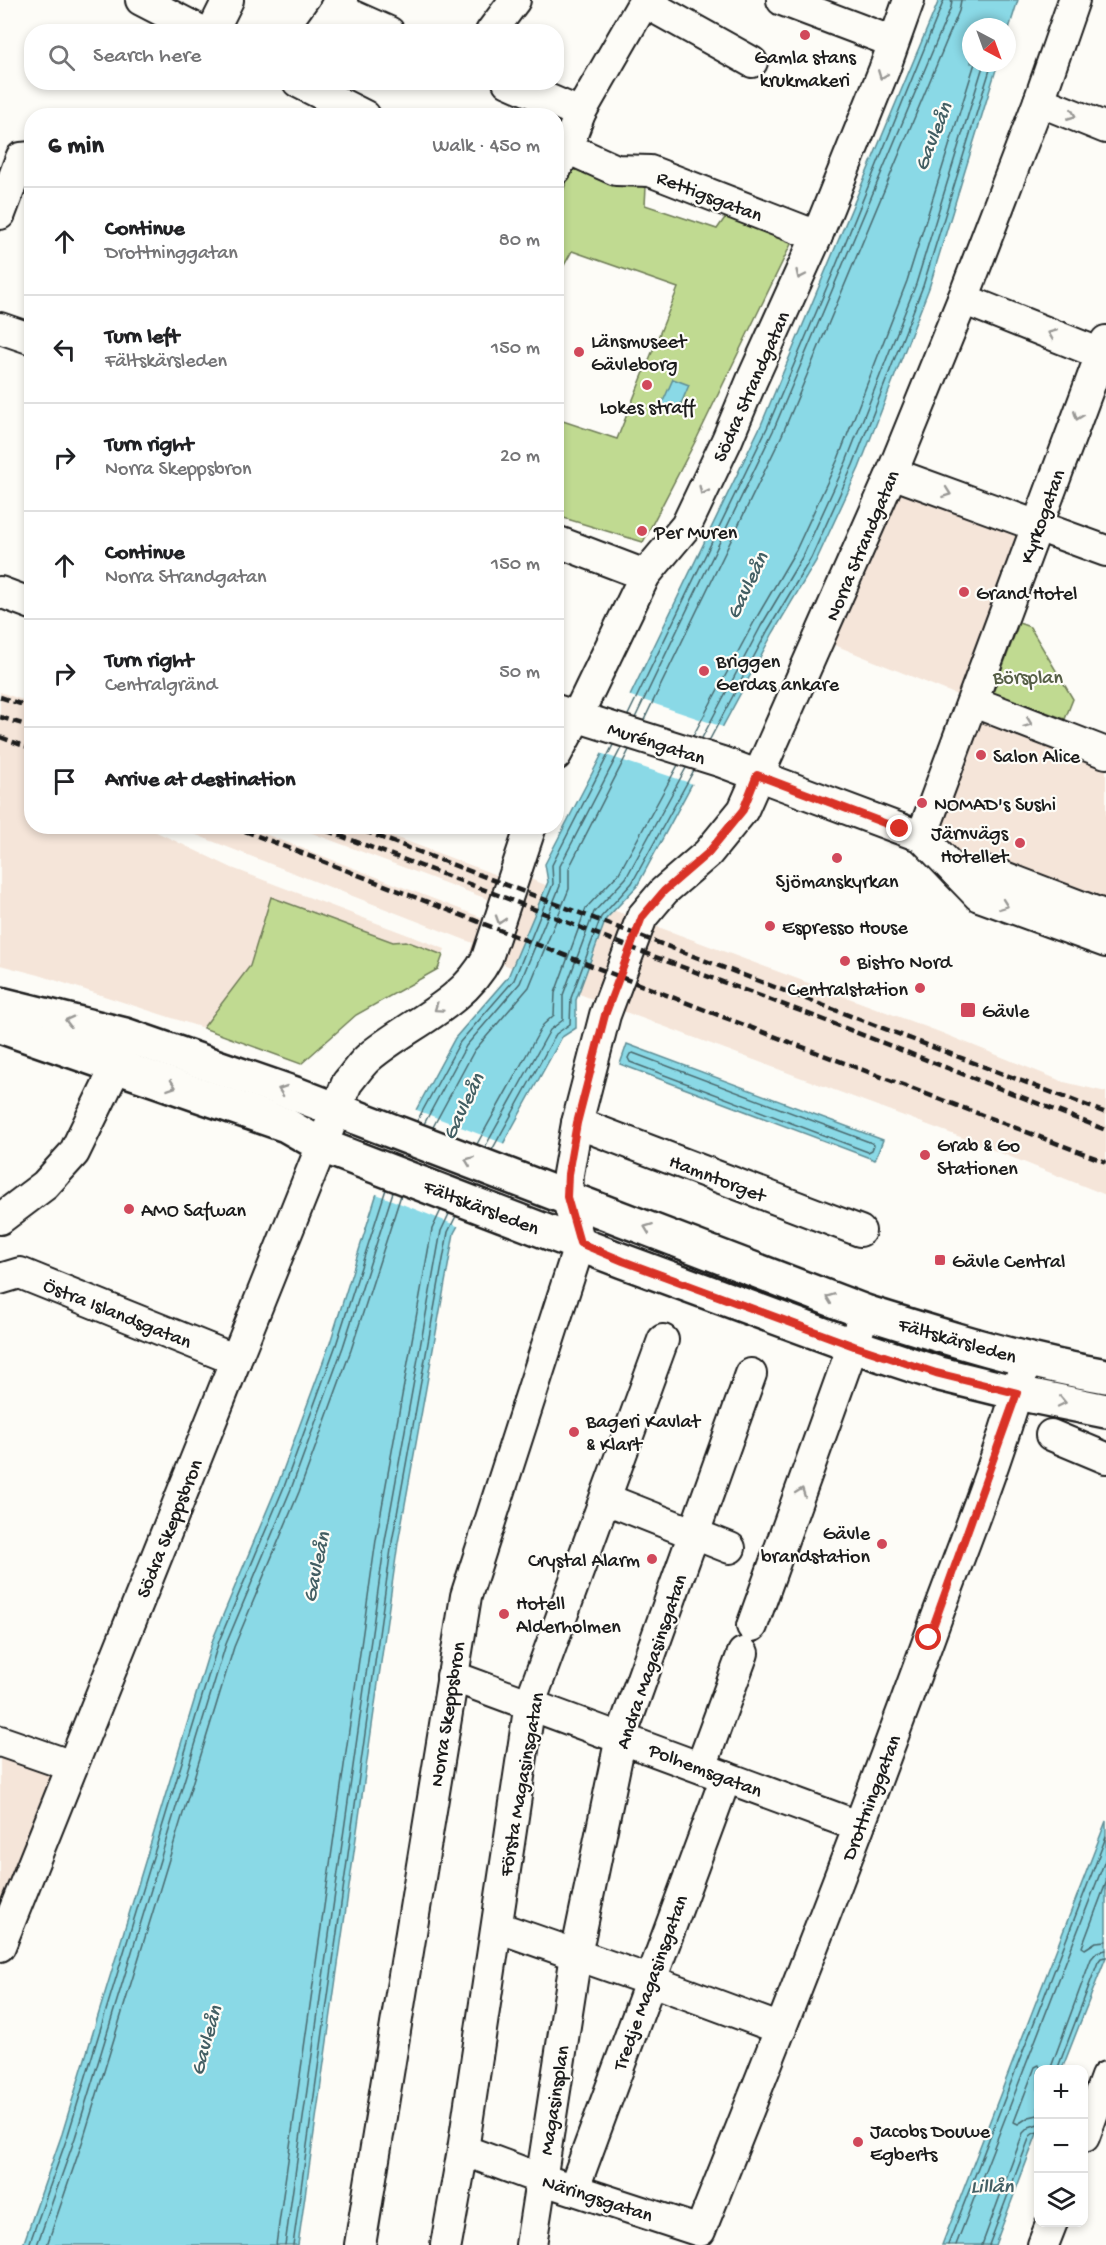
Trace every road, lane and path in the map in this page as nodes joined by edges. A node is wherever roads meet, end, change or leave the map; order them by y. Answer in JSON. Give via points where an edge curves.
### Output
{"nodes":[{"id":1,"x":141,"y":0,"type":"edge"},
{"id":2,"x":228,"y":0,"type":"edge"},
{"id":3,"x":515,"y":0,"type":"edge"},
{"id":4,"x":782,"y":0,"type":"edge"},
{"id":5,"x":909,"y":0,"type":"edge"},
{"id":6,"x":1074,"y":0,"type":"edge"},
{"id":7,"x":645,"y":1,"type":"edge"},
{"id":8,"x":332,"y":13,"type":"edge"},
{"id":9,"x":188,"y":24,"type":"edge"},
{"id":10,"x":216,"y":24,"type":"edge"},
{"id":11,"x":365,"y":24,"type":"edge"},
{"id":12,"x":496,"y":24,"type":"edge"},
{"id":13,"x":893,"y":42,"type":"junction"},
{"id":14,"x":752,"y":62,"type":"dead end"},
{"id":15,"x":314,"y":90,"type":"edge"},
{"id":16,"x":527,"y":90,"type":"edge"},
{"id":17,"x":1039,"y":101,"type":"junction"},
{"id":18,"x":349,"y":108,"type":"edge"},
{"id":19,"x":580,"y":113,"type":"junction"},
{"id":20,"x":1106,"y":128,"type":"edge"},
{"id":21,"x":564,"y":154,"type":"edge"},
{"id":22,"x":24,"y":158,"type":"edge"},
{"id":23,"x":564,"y":159,"type":"edge"},
{"id":24,"x":0,"y":214,"type":"edge"},
{"id":25,"x":817,"y":236,"type":"junction"},
{"id":26,"x":963,"y":299,"type":"junction"},
{"id":27,"x":0,"y":328,"type":"edge"},
{"id":28,"x":24,"y":336,"type":"edge"},
{"id":29,"x":1104,"y":350,"type":"edge"},
{"id":30,"x":892,"y":473,"type":"junction"},
{"id":31,"x":1037,"y":526,"type":"junction"},
{"id":32,"x":564,"y":544,"type":"edge"},
{"id":33,"x":1106,"y":551,"type":"edge"},
{"id":34,"x":645,"y":574,"type":"junction"},
{"id":35,"x":0,"y":592,"type":"edge"},
{"id":36,"x":24,"y":601,"type":"edge"},
{"id":37,"x":974,"y":702,"type":"junction"},
{"id":38,"x":567,"y":713,"type":"edge"},
{"id":39,"x":1106,"y":753,"type":"edge"},
{"id":40,"x":757,"y":775,"type":"junction"},
{"id":41,"x":916,"y":830,"type":"junction"},
{"id":42,"x":528,"y":834,"type":"edge"},
{"id":43,"x":957,"y":873,"type":"junction"},
{"id":44,"x":1106,"y":916,"type":"edge"},
{"id":45,"x":1106,"y":942,"type":"edge"},
{"id":46,"x":0,"y":1004,"type":"edge"},
{"id":47,"x":0,"y":1026,"type":"edge"},
{"id":48,"x":125,"y":1035,"type":"junction"},
{"id":49,"x":116,"y":1067,"type":"junction"},
{"id":50,"x":336,"y":1111,"type":"junction"},
{"id":51,"x":577,"y":1123,"type":"junction"},
{"id":52,"x":324,"y":1146,"type":"junction"},
{"id":53,"x":567,"y":1197,"type":"junction"},
{"id":54,"x":0,"y":1219,"type":"edge"},
{"id":55,"x":860,"y":1231,"type":"dead end"},
{"id":56,"x":580,"y":1243,"type":"junction"},
{"id":57,"x":0,"y":1277,"type":"edge"},
{"id":58,"x":865,"y":1312,"type":"junction"},
{"id":59,"x":663,"y":1340,"type":"dead end"},
{"id":60,"x":854,"y":1346,"type":"junction"},
{"id":61,"x":1026,"y":1359,"type":"junction"},
{"id":62,"x":236,"y":1360,"type":"junction"},
{"id":63,"x":751,"y":1374,"type":"dead end"},
{"id":64,"x":1106,"y":1376,"type":"edge"},
{"id":65,"x":1017,"y":1393,"type":"junction"},
{"id":66,"x":1106,"y":1411,"type":"edge"},
{"id":67,"x":1052,"y":1435,"type":"dead end"},
{"id":68,"x":1106,"y":1458,"type":"edge"},
{"id":69,"x":606,"y":1499,"type":"junction"},
{"id":70,"x":695,"y":1534,"type":"junction"},
{"id":71,"x":730,"y":1548,"type":"dead end"},
{"id":72,"x":452,"y":1676,"type":"junction"},
{"id":73,"x":530,"y":1703,"type":"junction"},
{"id":74,"x":621,"y":1737,"type":"junction"},
{"id":75,"x":0,"y":1741,"type":"edge"},
{"id":76,"x":72,"y":1766,"type":"junction"},
{"id":77,"x":714,"y":1772,"type":"junction"},
{"id":78,"x":858,"y":1826,"type":"junction"},
{"id":79,"x":496,"y":1927,"type":"junction"},
{"id":80,"x":0,"y":1946,"type":"edge"},
{"id":81,"x":576,"y":1955,"type":"junction"},
{"id":82,"x":650,"y":1980,"type":"junction"},
{"id":83,"x":781,"y":2029,"type":"junction"},
{"id":84,"x":1106,"y":2077,"type":"edge"},
{"id":85,"x":1088,"y":2124,"type":"edge"},
{"id":86,"x":463,"y":2150,"type":"junction"},
{"id":87,"x":541,"y":2179,"type":"junction"},
{"id":88,"x":574,"y":2188,"type":"junction"},
{"id":89,"x":1050,"y":2227,"type":"edge"},
{"id":90,"x":700,"y":2231,"type":"joint"},
{"id":91,"x":360,"y":2245,"type":"edge"},
{"id":92,"x":446,"y":2245,"type":"edge"},
{"id":93,"x":531,"y":2245,"type":"edge"},
{"id":94,"x":1043,"y":2245,"type":"edge"}],
"edges":[{"from":1,"to":9,"type":"street"},
{"from":2,"to":10,"type":"street"},
{"from":3,"to":12,"type":"street"},
{"from":4,"to":13,"type":"street"},
{"from":5,"to":13,"type":"street","name":"Södra Strandgatan"},
{"from":6,"to":17,"type":"street","name":"Norra Strandgatan"},
{"from":7,"to":14,"type":"street"},
{"from":7,"to":19,"type":"street"},
{"from":8,"to":11,"type":"street"},
{"from":13,"to":25,"type":"street","name":"Södra Strandgatan","one_way":true},
{"from":15,"to":18,"type":"street"},
{"from":16,"to":19,"type":"street"},
{"from":17,"to":20,"type":"street","one_way":true},
{"from":17,"to":26,"type":"street","name":"Norra Strandgatan"},
{"from":19,"to":21,"type":"street"},
{"from":22,"to":24,"type":"street"},
{"from":23,"to":25,"type":"street","name":"Rettigsgatan","via":[[616,170],[650,171]]},
{"from":25,"to":34,"type":"street","name":"Södra Strandgatan","one_way":true,"via":[[686,526]]},
{"from":29,"to":26,"type":"street","one_way":true},
{"from":26,"to":30,"type":"street","name":"Norra Strandgatan"},
{"from":27,"to":28,"type":"street"},
{"from":29,"to":31,"type":"street","name":"Kyrkogatan","one_way":true},
{"from":30,"to":31,"type":"street","one_way":true},
{"from":30,"to":40,"type":"street","name":"Norra Strandgatan"},
{"from":31,"to":33,"type":"street"},
{"from":31,"to":37,"type":"street","name":"Kyrkogatan"},
{"from":32,"to":34,"type":"street"},
{"from":34,"to":38,"type":"street","name":"Södra Strandgatan"},
{"from":35,"to":36,"type":"street"},
{"from":37,"to":39,"type":"street","one_way":true},
{"from":37,"to":41,"type":"street","name":"Kyrkogatan"},
{"from":38,"to":40,"type":"street","name":"Muréngatan"},
{"from":40,"to":41,"type":"street","name":"Muréngatan"},
{"from":40,"to":51,"type":"street","name":"Norra Strandgatan","via":[[743,810],[708,853],[664,891],[642,917],[605,1015]]},
{"from":41,"to":43,"type":"street"},
{"from":42,"to":50,"type":"street","one_way":true,"via":[[481,969],[463,990],[366,1059],[347,1083]]},
{"from":43,"to":44,"type":"street","via":[[992,872]]},
{"from":43,"to":45,"type":"street","one_way":true,"via":[[979,896]]},
{"from":48,"to":46,"type":"main road","name":"Fältskärsleden","one_way":true},
{"from":47,"to":49,"type":"main road","name":"Fältskärsleden"},
{"from":48,"to":49,"type":"street"},
{"from":50,"to":48,"type":"main road","name":"Fältskärsleden","one_way":true},
{"from":49,"to":52,"type":"main road","name":"Fältskärsleden","one_way":true,"via":[[286,1125]]},
{"from":49,"to":54,"type":"street","via":[[74,1153],[45,1185]]},
{"from":50,"to":52,"type":"street","name":"Södra Skeppsbron"},
{"from":53,"to":50,"type":"main road","name":"Fältskärsleden","one_way":true},
{"from":51,"to":53,"type":"street","name":"Norra Strandgatan"},
{"from":51,"to":55,"type":"street","name":"Hamntorget"},
{"from":52,"to":56,"type":"main road","name":"Fältskärsleden"},
{"from":52,"to":62,"type":"street","name":"Södra Skeppsbron"},
{"from":53,"to":56,"type":"street"},
{"from":58,"to":53,"type":"main road","name":"Fältskärsleden","one_way":true},
{"from":56,"to":60,"type":"main road","name":"Fältskärsleden"},
{"from":56,"to":72,"type":"street","name":"Norra Skeppsbron","via":[[466,1596]]},
{"from":57,"to":62,"type":"street","name":"Östra Islandsgatan","via":[[20,1273]]},
{"from":58,"to":60,"type":"street","name":"Tredje Magasinsgatan"},
{"from":58,"to":61,"type":"main road","name":"Fältskärsleden"},
{"from":59,"to":69,"type":"street","name":"Första Magasinsgatan"},
{"from":60,"to":65,"type":"main road","name":"Fältskärsleden","via":[[936,1373]]},
{"from":77,"to":60,"type":"street","name":"Tredje Magasinsgatan","one_way":true,"via":[[748,1640]]},
{"from":61,"to":64,"type":"main road","name":"Fältskärsleden"},
{"from":61,"to":65,"type":"street","name":"Drottninggatan"},
{"from":62,"to":76,"type":"street","name":"Södra Skeppsbron"},
{"from":63,"to":70,"type":"street","name":"Andra Magasinsgatan"},
{"from":65,"to":66,"type":"main road","name":"Fältskärsleden","one_way":true},
{"from":65,"to":78,"type":"street","name":"Drottninggatan","via":[[915,1682]]},
{"from":67,"to":68,"type":"street"},
{"from":69,"to":70,"type":"street"},
{"from":69,"to":73,"type":"street","name":"Första Magasinsgatan"},
{"from":70,"to":71,"type":"street"},
{"from":70,"to":74,"type":"street","name":"Andra Magasinsgatan"},
{"from":72,"to":73,"type":"street","name":"Polhemsgatan"},
{"from":72,"to":91,"type":"street","name":"Norra Skeppsbron"},
{"from":73,"to":74,"type":"street","name":"Polhemsgatan"},
{"from":73,"to":79,"type":"street","name":"Första Magasinsgatan"},
{"from":74,"to":77,"type":"street","name":"Polhemsgatan"},
{"from":74,"to":81,"type":"street","name":"Andra Magasinsgatan"},
{"from":75,"to":76,"type":"street"},
{"from":76,"to":80,"type":"street","name":"Södra Skeppsbron"},
{"from":77,"to":78,"type":"street","name":"Polhemsgatan"},
{"from":77,"to":82,"type":"street","name":"Tredje Magasinsgatan"},
{"from":78,"to":83,"type":"street","name":"Drottninggatan"},
{"from":79,"to":81,"type":"street"},
{"from":79,"to":86,"type":"street","name":"Första Magasinsgatan"},
{"from":81,"to":82,"type":"street"},
{"from":81,"to":87,"type":"street","name":"Magasinsplan"},
{"from":82,"to":83,"type":"street"},
{"from":82,"to":88,"type":"street","name":"Tredje Magasinsgatan"},
{"from":83,"to":90,"type":"street","name":"Drottninggatan"},
{"from":84,"to":85,"type":"street"},
{"from":86,"to":87,"type":"street","name":"Näringsgatan"},
{"from":86,"to":92,"type":"street","name":"Första Magasinsgatan"},
{"from":87,"to":88,"type":"street","name":"Näringsgatan"},
{"from":87,"to":93,"type":"street","name":"Magasinsplan"},
{"from":88,"to":90,"type":"street","name":"Näringsgatan"},
{"from":89,"to":94,"type":"street"}]}
